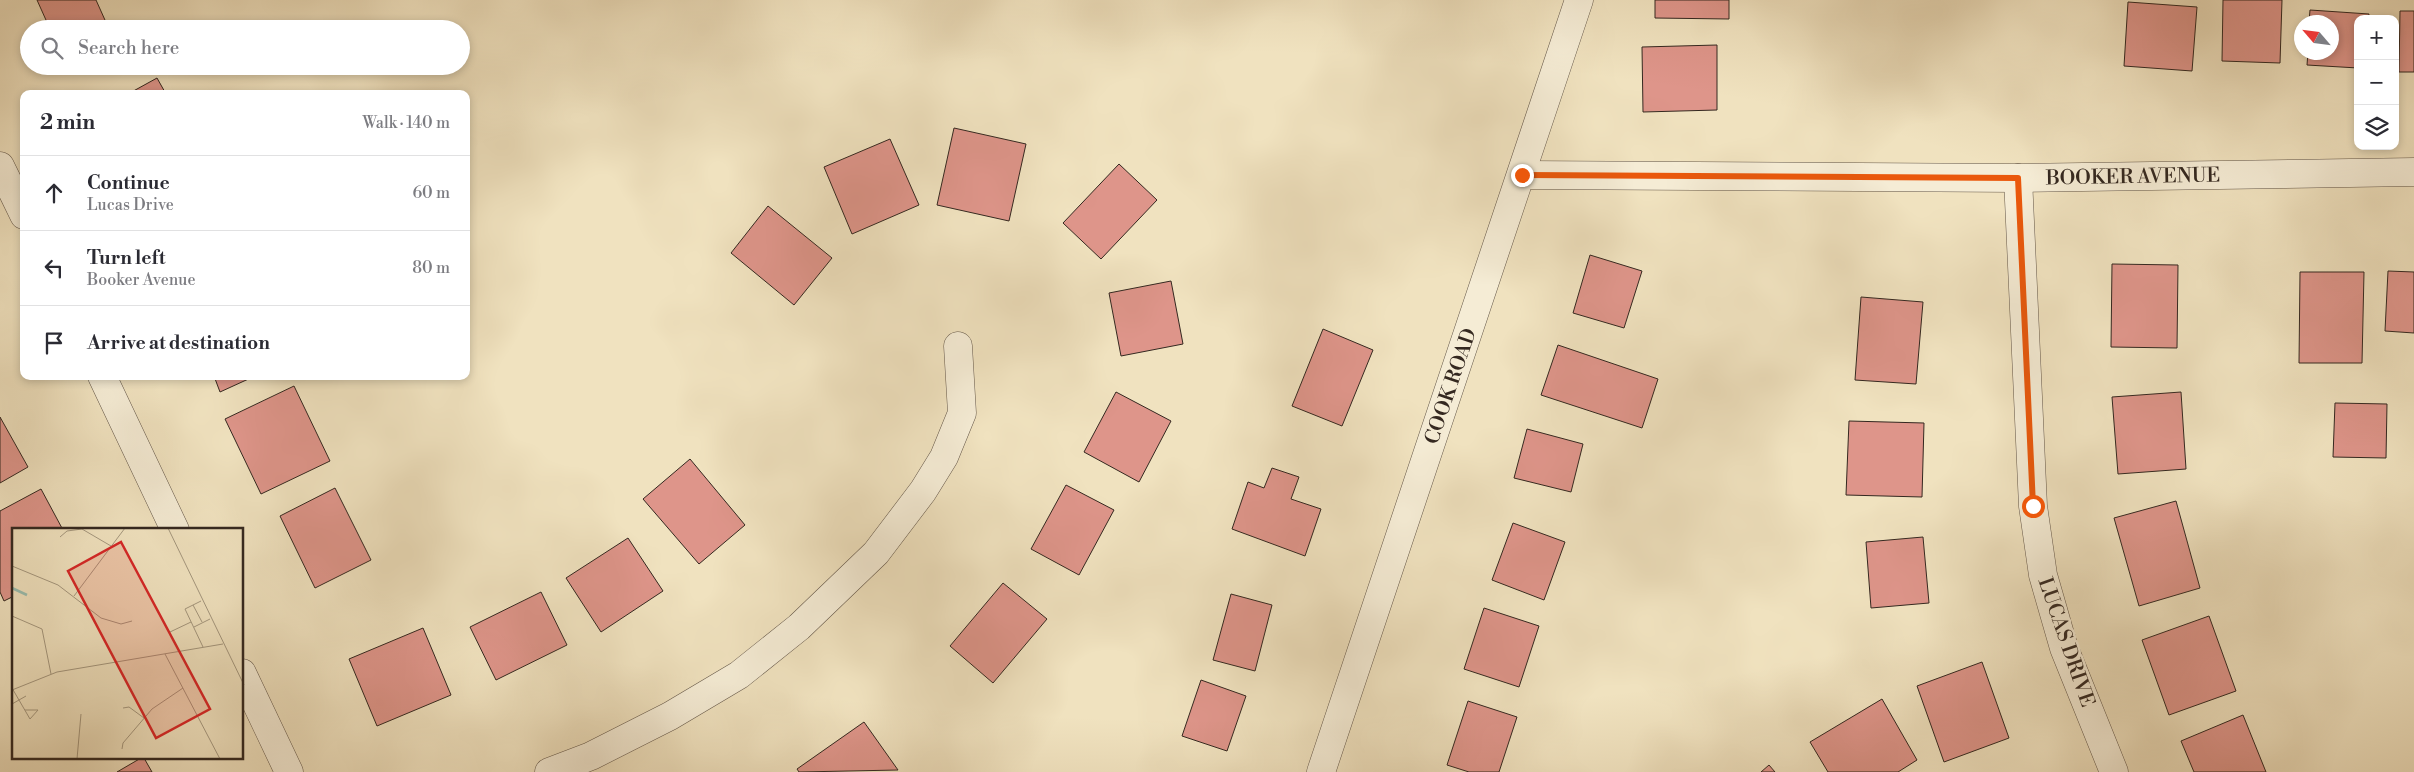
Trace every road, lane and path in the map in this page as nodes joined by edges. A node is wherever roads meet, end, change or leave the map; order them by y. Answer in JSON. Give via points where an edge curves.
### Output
{"nodes":[{"id":1,"x":1579,"y":0,"type":"edge"},
{"id":2,"x":0,"y":166,"type":"edge"},
{"id":3,"x":2414,"y":172,"type":"edge"},
{"id":4,"x":1522,"y":175,"type":"junction"},
{"id":5,"x":2018,"y":178,"type":"junction"},
{"id":6,"x":20,"y":207,"type":"edge"},
{"id":7,"x":958,"y":346,"type":"dead end"},
{"id":8,"x":104,"y":380,"type":"edge"},
{"id":9,"x":174,"y":528,"type":"edge"},
{"id":10,"x":244,"y":677,"type":"edge"},
{"id":11,"x":289,"y":772,"type":"edge"},
{"id":12,"x":549,"y":772,"type":"edge"},
{"id":13,"x":1321,"y":772,"type":"edge"},
{"id":14,"x":2114,"y":772,"type":"edge"}],
"edges":[{"from":1,"to":4,"type":"street","name":"COOK ROAD"},
{"from":2,"to":6,"type":"street"},
{"from":3,"to":5,"type":"street","name":"BOOKER AVENUE"},
{"from":4,"to":5,"type":"street","name":"BOOKER AVENUE"},
{"from":4,"to":13,"type":"street","name":"COOK ROAD"},
{"from":5,"to":14,"type":"street","name":"LUCAS DRIVE","via":[[2033,506],[2043,575],[2064,648]]},
{"from":7,"to":12,"type":"street","via":[[962,413],[944,457],[923,491],[876,553],[799,627],[739,675],[670,716],[591,756]]},
{"from":8,"to":9,"type":"street"},
{"from":10,"to":11,"type":"street"}]}
